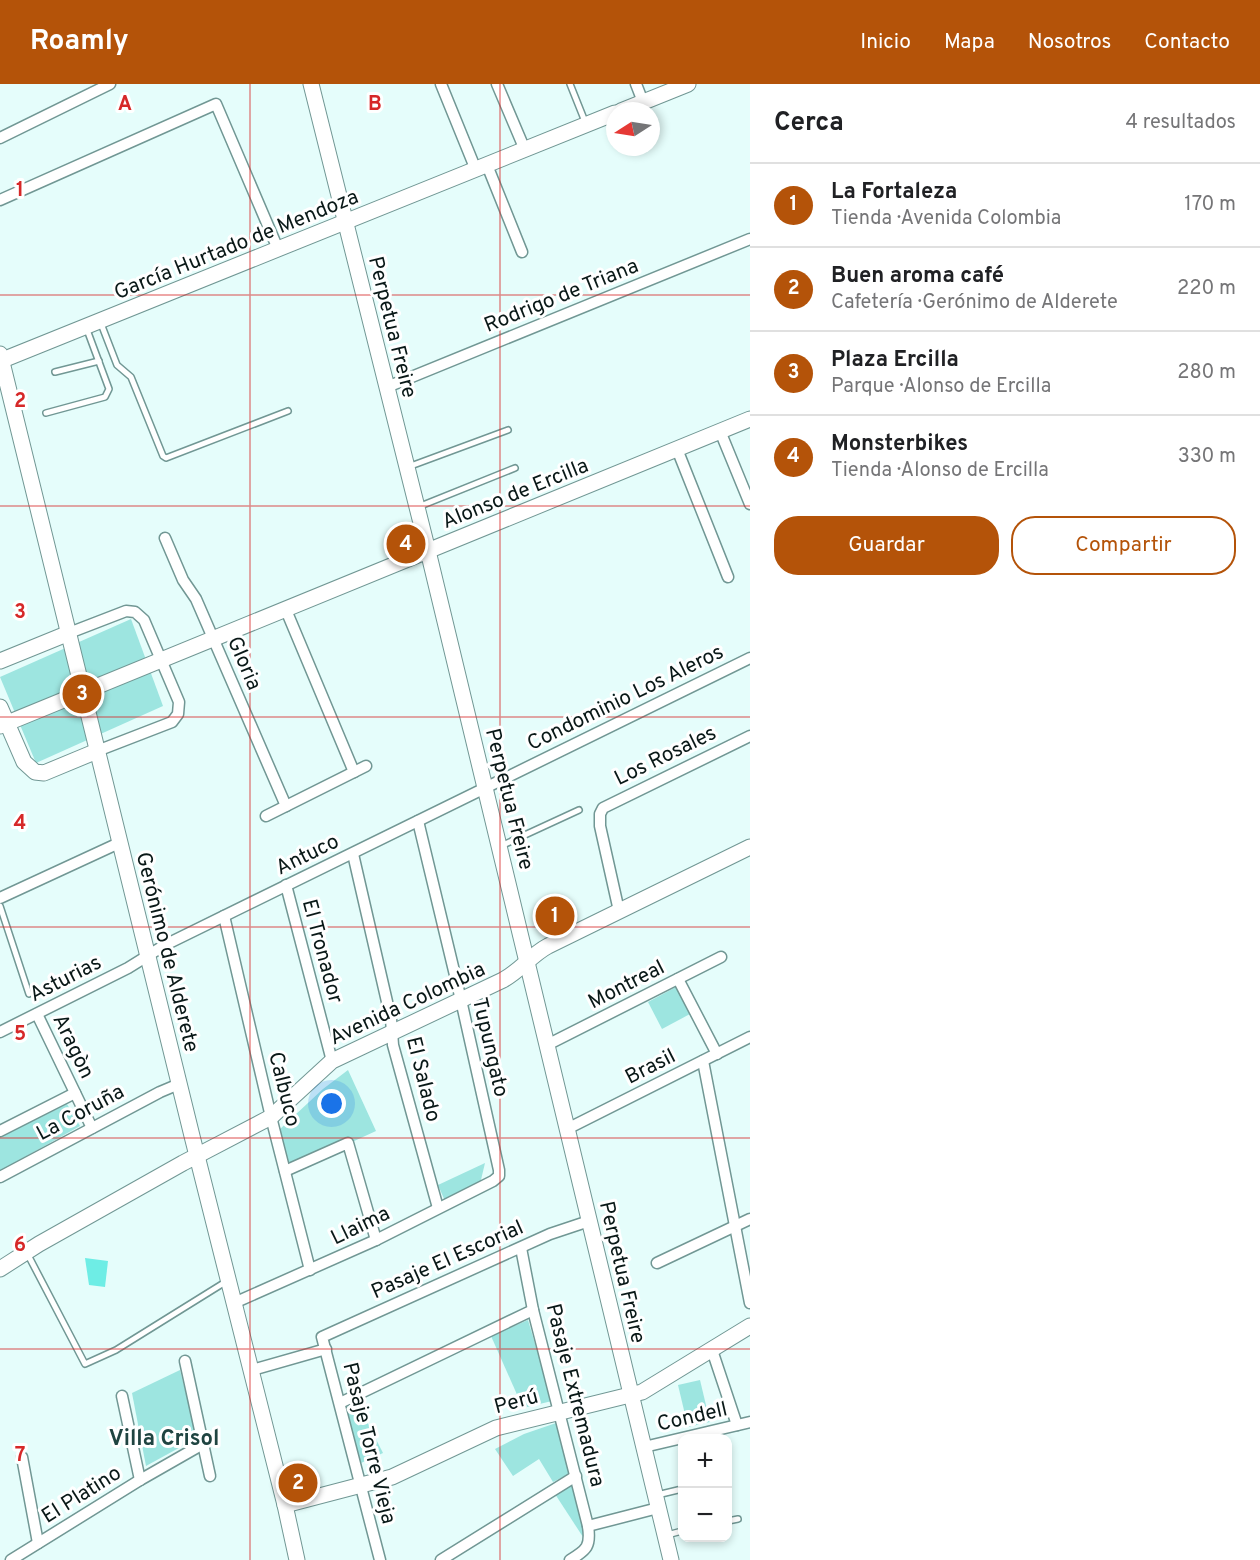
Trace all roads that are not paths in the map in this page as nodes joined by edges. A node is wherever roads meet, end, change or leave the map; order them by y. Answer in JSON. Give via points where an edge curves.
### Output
{"nodes":[{"id":1,"x":110,"y":84,"type":"edge"},
{"id":2,"x":311,"y":84,"type":"edge"},
{"id":3,"x":441,"y":84,"type":"edge"},
{"id":4,"x":497,"y":84,"type":"edge"},
{"id":5,"x":570,"y":84,"type":"edge"},
{"id":6,"x":636,"y":84,"type":"edge"},
{"id":7,"x":688,"y":84,"type":"edge"},
{"id":8,"x":643,"y":102,"type":"joint"},
{"id":9,"x":606,"y":117,"type":"edge"},
{"id":10,"x":586,"y":125,"type":"junction"},
{"id":11,"x":0,"y":138,"type":"edge"},
{"id":12,"x":525,"y":150,"type":"junction"},
{"id":13,"x":481,"y":167,"type":"junction"},
{"id":14,"x":0,"y":200,"type":"edge"},
{"id":15,"x":345,"y":222,"type":"junction"},
{"id":16,"x":750,"y":239,"type":"edge"},
{"id":17,"x":278,"y":249,"type":"junction"},
{"id":18,"x":522,"y":252,"type":"dead end"},
{"id":19,"x":93,"y":324,"type":"junction"},
{"id":20,"x":1,"y":358,"type":"edge"},
{"id":21,"x":99,"y":361,"type":"junction"},
{"id":22,"x":55,"y":372,"type":"dead end"},
{"id":23,"x":387,"y":387,"type":"junction"},
{"id":24,"x":288,"y":411,"type":"dead end"},
{"id":25,"x":46,"y":414,"type":"dead end"},
{"id":26,"x":750,"y":419,"type":"edge"},
{"id":27,"x":508,"y":430,"type":"dead end"},
{"id":28,"x":720,"y":431,"type":"junction"},
{"id":29,"x":677,"y":449,"type":"junction"},
{"id":30,"x":407,"y":468,"type":"junction"},
{"id":31,"x":514,"y":468,"type":"dead end"},
{"id":32,"x":750,"y":504,"type":"edge"},
{"id":33,"x":417,"y":507,"type":"junction"},
{"id":34,"x":165,"y":538,"type":"dead end"},
{"id":35,"x":428,"y":551,"type":"junction"},
{"id":36,"x":728,"y":577,"type":"dead end"},
{"id":37,"x":286,"y":610,"type":"junction"},
{"id":38,"x":69,"y":633,"type":"junction"},
{"id":39,"x":214,"y":639,"type":"junction"},
{"id":40,"x":750,"y":658,"type":"edge"},
{"id":41,"x":0,"y":661,"type":"edge"},
{"id":42,"x":162,"y":661,"type":"junction"},
{"id":43,"x":83,"y":693,"type":"junction"},
{"id":44,"x":0,"y":706,"type":"edge"},
{"id":45,"x":4,"y":724,"type":"edge"},
{"id":46,"x":750,"y":736,"type":"edge"},
{"id":47,"x":97,"y":751,"type":"junction"},
{"id":48,"x":366,"y":766,"type":"dead end"},
{"id":49,"x":354,"y":772,"type":"junction"},
{"id":50,"x":485,"y":787,"type":"junction"},
{"id":51,"x":286,"y":806,"type":"junction"},
{"id":52,"x":579,"y":810,"type":"dead end"},
{"id":53,"x":266,"y":816,"type":"dead end"},
{"id":54,"x":418,"y":821,"type":"junction"},
{"id":55,"x":119,"y":843,"type":"junction"},
{"id":56,"x":500,"y":846,"type":"junction"},
{"id":57,"x":750,"y":847,"type":"edge"},
{"id":58,"x":353,"y":854,"type":"junction"},
{"id":59,"x":286,"y":885,"type":"junction"},
{"id":60,"x":0,"y":898,"type":"edge"},
{"id":61,"x":0,"y":906,"type":"edge"},
{"id":62,"x":619,"y":911,"type":"junction"},
{"id":63,"x":224,"y":916,"type":"junction"},
{"id":64,"x":147,"y":957,"type":"junction"},
{"id":65,"x":721,"y":957,"type":"dead end"},
{"id":66,"x":528,"y":962,"type":"junction"},
{"id":67,"x":678,"y":979,"type":"junction"},
{"id":68,"x":29,"y":994,"type":"dead end"},
{"id":69,"x":461,"y":1000,"type":"junction"},
{"id":70,"x":36,"y":1014,"type":"junction"},
{"id":71,"x":0,"y":1032,"type":"edge"},
{"id":72,"x":392,"y":1032,"type":"junction"},
{"id":73,"x":750,"y":1037,"type":"edge"},
{"id":74,"x":548,"y":1045,"type":"junction"},
{"id":75,"x":717,"y":1054,"type":"junction"},
{"id":76,"x":333,"y":1060,"type":"junction"},
{"id":77,"x":704,"y":1061,"type":"junction"},
{"id":78,"x":179,"y":1084,"type":"junction"},
{"id":79,"x":75,"y":1093,"type":"junction"},
{"id":80,"x":271,"y":1117,"type":"junction"},
{"id":81,"x":92,"y":1128,"type":"junction"},
{"id":82,"x":567,"y":1129,"type":"junction"},
{"id":83,"x":0,"y":1131,"type":"edge"},
{"id":84,"x":196,"y":1156,"type":"junction"},
{"id":85,"x":285,"y":1171,"type":"junction"},
{"id":86,"x":498,"y":1176,"type":"joint"},
{"id":87,"x":0,"y":1177,"type":"edge"},
{"id":88,"x":438,"y":1208,"type":"junction"},
{"id":89,"x":750,"y":1219,"type":"edge"},
{"id":90,"x":589,"y":1221,"type":"junction"},
{"id":91,"x":735,"y":1226,"type":"junction"},
{"id":92,"x":376,"y":1240,"type":"junction"},
{"id":93,"x":521,"y":1248,"type":"junction"},
{"id":94,"x":26,"y":1252,"type":"junction"},
{"id":95,"x":657,"y":1263,"type":"dead end"},
{"id":96,"x":0,"y":1269,"type":"edge"},
{"id":97,"x":310,"y":1270,"type":"junction"},
{"id":98,"x":228,"y":1280,"type":"junction"},
{"id":99,"x":234,"y":1303,"type":"junction"},
{"id":100,"x":750,"y":1303,"type":"edge"},
{"id":101,"x":533,"y":1310,"type":"junction"},
{"id":102,"x":750,"y":1326,"type":"edge"},
{"id":103,"x":322,"y":1336,"type":"joint"},
{"id":104,"x":326,"y":1349,"type":"junction"},
{"id":105,"x":712,"y":1350,"type":"junction"},
{"id":106,"x":185,"y":1361,"type":"dead end"},
{"id":107,"x":252,"y":1370,"type":"junction"},
{"id":108,"x":631,"y":1395,"type":"junction"},
{"id":109,"x":122,"y":1396,"type":"dead end"},
{"id":110,"x":340,"y":1403,"type":"junction"},
{"id":111,"x":560,"y":1412,"type":"junction"},
{"id":112,"x":750,"y":1422,"type":"edge"},
{"id":113,"x":737,"y":1425,"type":"junction"},
{"id":114,"x":203,"y":1443,"type":"junction"},
{"id":115,"x":644,"y":1447,"type":"junction"},
{"id":116,"x":22,"y":1457,"type":"dead end"},
{"id":117,"x":210,"y":1476,"type":"dead end"},
{"id":118,"x":576,"y":1476,"type":"junction"},
{"id":119,"x":140,"y":1480,"type":"junction"},
{"id":120,"x":361,"y":1485,"type":"junction"},
{"id":121,"x":678,"y":1491,"type":"edge"},
{"id":122,"x":657,"y":1502,"type":"junction"},
{"id":123,"x":285,"y":1505,"type":"junction"},
{"id":124,"x":738,"y":1519,"type":"dead end"},
{"id":125,"x":732,"y":1520,"type":"edge"},
{"id":126,"x":588,"y":1526,"type":"junction"},
{"id":127,"x":678,"y":1533,"type":"edge"},
{"id":128,"x":665,"y":1535,"type":"junction"},
{"id":129,"x":38,"y":1543,"type":"junction"},
{"id":130,"x":294,"y":1559,"type":"edge"},
{"id":131,"x":11,"y":1560,"type":"edge"},
{"id":132,"x":380,"y":1560,"type":"edge"},
{"id":133,"x":441,"y":1560,"type":"edge"},
{"id":134,"x":570,"y":1560,"type":"edge"},
{"id":135,"x":671,"y":1560,"type":"edge"}],
"edges":[{"from":1,"to":11,"type":"street"},
{"from":2,"to":15,"type":"street","name":"Perpetua Freire"},
{"from":3,"to":13,"type":"street"},
{"from":4,"to":12,"type":"street"},
{"from":5,"to":10,"type":"lane"},
{"from":6,"to":8,"type":"street"},
{"from":7,"to":8,"type":"street"},
{"from":9,"to":10,"type":"street","name":"García Hurtado de Mendoza"},
{"from":10,"to":12,"type":"street","name":"García Hurtado de Mendoza"},
{"from":12,"to":13,"type":"street","name":"García Hurtado de Mendoza"},
{"from":13,"to":15,"type":"street","name":"García Hurtado de Mendoza"},
{"from":13,"to":18,"type":"street"},
{"from":14,"to":17,"type":"street","via":[[216,104]]},
{"from":15,"to":17,"type":"street","name":"García Hurtado de Mendoza"},
{"from":15,"to":23,"type":"street","name":"Perpetua Freire"},
{"from":16,"to":23,"type":"street","name":"Rodrigo de Triana"},
{"from":17,"to":19,"type":"street","name":"García Hurtado de Mendoza"},
{"from":19,"to":20,"type":"street","name":"García Hurtado de Mendoza"},
{"from":19,"to":21,"type":"lane"},
{"from":19,"to":24,"type":"lane","via":[[117,365],[132,379],[166,458]]},
{"from":20,"to":38,"type":"street","name":"Gerónimo de Alderete"},
{"from":21,"to":22,"type":"lane"},
{"from":21,"to":25,"type":"lane","via":[[109,388],[105,397]]},
{"from":23,"to":30,"type":"street","name":"Perpetua Freire"},
{"from":26,"to":28,"type":"street","name":"Alonso de Ercilla"},
{"from":27,"to":30,"type":"lane"},
{"from":28,"to":29,"type":"street","name":"Alonso de Ercilla"},
{"from":28,"to":32,"type":"street"},
{"from":29,"to":35,"type":"street","name":"Alonso de Ercilla"},
{"from":29,"to":36,"type":"street"},
{"from":30,"to":33,"type":"street","name":"Perpetua Freire"},
{"from":31,"to":33,"type":"lane"},
{"from":33,"to":35,"type":"street","name":"Perpetua Freire"},
{"from":34,"to":39,"type":"street","name":"Gloria"},
{"from":35,"to":37,"type":"street","name":"Alonso de Ercilla"},
{"from":35,"to":50,"type":"street","name":"Perpetua Freire"},
{"from":37,"to":39,"type":"street","name":"Alonso de Ercilla"},
{"from":37,"to":49,"type":"street"},
{"from":38,"to":41,"type":"street"},
{"from":38,"to":42,"type":"street","via":[[126,611],[135,612],[144,620]]},
{"from":38,"to":43,"type":"street","name":"Gerónimo de Alderete"},
{"from":39,"to":42,"type":"street","name":"Alonso de Ercilla"},
{"from":39,"to":51,"type":"street","name":"Gloria"},
{"from":40,"to":50,"type":"street","name":"Condominio Los Aleros"},
{"from":42,"to":43,"type":"street","name":"Alonso de Ercilla"},
{"from":42,"to":47,"type":"street","via":[[179,702],[176,718]]},
{"from":43,"to":45,"type":"street","name":"Alonso de Ercilla"},
{"from":43,"to":47,"type":"street","name":"Gerónimo de Alderete"},
{"from":44,"to":45,"type":"street"},
{"from":45,"to":47,"type":"street","via":[[24,762],[35,772],[44,773]]},
{"from":46,"to":62,"type":"street","name":"Los Rosales","via":[[608,804],[600,814]]},
{"from":47,"to":55,"type":"street","name":"Gerónimo de Alderete"},
{"from":48,"to":49,"type":"street"},
{"from":49,"to":51,"type":"street"},
{"from":50,"to":54,"type":"street","name":"Antuco"},
{"from":50,"to":56,"type":"street","name":"Perpetua Freire"},
{"from":51,"to":53,"type":"street"},
{"from":52,"to":56,"type":"lane"},
{"from":54,"to":58,"type":"street","name":"Antuco"},
{"from":54,"to":69,"type":"street","name":"Tupungato"},
{"from":55,"to":60,"type":"street"},
{"from":55,"to":64,"type":"street","name":"Gerónimo de Alderete"},
{"from":56,"to":66,"type":"street","name":"Perpetua Freire"},
{"from":57,"to":62,"type":"street","name":"Avenida Colombia"},
{"from":58,"to":59,"type":"street","name":"Antuco"},
{"from":58,"to":72,"type":"street","name":"El Salado"},
{"from":59,"to":63,"type":"street","name":"Antuco"},
{"from":59,"to":76,"type":"street","name":"El Tronador"},
{"from":61,"to":68,"type":"lane"},
{"from":62,"to":66,"type":"street","name":"Avenida Colombia","via":[[541,950]]},
{"from":63,"to":64,"type":"street","name":"Antuco"},
{"from":63,"to":80,"type":"street","name":"Calbuco"},
{"from":64,"to":70,"type":"street","name":"Asturias"},
{"from":64,"to":78,"type":"street","name":"Gerónimo de Alderete"},
{"from":65,"to":67,"type":"street","name":"Montreal"},
{"from":66,"to":69,"type":"street","name":"Avenida Colombia","via":[[509,977]]},
{"from":66,"to":74,"type":"street","name":"Perpetua Freire"},
{"from":67,"to":74,"type":"street","name":"Montreal"},
{"from":67,"to":75,"type":"street"},
{"from":69,"to":72,"type":"street","name":"Avenida Colombia"},
{"from":69,"to":86,"type":"street","name":"Tupungato"},
{"from":70,"to":71,"type":"street","name":"Asturias"},
{"from":70,"to":79,"type":"street","name":"Aragòn"},
{"from":72,"to":76,"type":"street","name":"Avenida Colombia"},
{"from":72,"to":88,"type":"street","name":"El Salado"},
{"from":73,"to":75,"type":"street","name":"Brasil"},
{"from":74,"to":82,"type":"street","name":"Perpetua Freire"},
{"from":75,"to":77,"type":"street","name":"Brasil"},
{"from":76,"to":80,"type":"street","name":"Avenida Colombia"},
{"from":77,"to":82,"type":"street","name":"Brasil"},
{"from":77,"to":91,"type":"street"},
{"from":78,"to":81,"type":"street","name":"La Coruña"},
{"from":78,"to":84,"type":"street","name":"Gerónimo de Alderete"},
{"from":79,"to":81,"type":"street","name":"Aragòn"},
{"from":79,"to":83,"type":"street"},
{"from":80,"to":84,"type":"street","name":"Avenida Colombia"},
{"from":80,"to":85,"type":"street","name":"Calbuco"},
{"from":81,"to":87,"type":"street","name":"La Coruña"},
{"from":82,"to":90,"type":"street","name":"Perpetua Freire"},
{"from":84,"to":94,"type":"street","name":"Avenida Colombia"},
{"from":84,"to":98,"type":"street","name":"Gerónimo de Alderete"},
{"from":85,"to":92,"type":"street","via":[[348,1143]]},
{"from":85,"to":97,"type":"street","name":"Calbuco"},
{"from":86,"to":88,"type":"street","name":"Llaima"},
{"from":88,"to":92,"type":"street","name":"Llaima"},
{"from":89,"to":91,"type":"street"},
{"from":90,"to":93,"type":"street","name":"Pasaje El Escorial"},
{"from":90,"to":108,"type":"street","name":"Perpetua Freire"},
{"from":91,"to":95,"type":"street"},
{"from":91,"to":100,"type":"street"},
{"from":92,"to":97,"type":"street","name":"Llaima"},
{"from":93,"to":101,"type":"street","name":"Pasaje Extremadura"},
{"from":93,"to":103,"type":"street","name":"Pasaje El Escorial"},
{"from":94,"to":96,"type":"street","name":"Avenida Colombia"},
{"from":94,"to":98,"type":"lane","via":[[84,1364],[116,1350]]},
{"from":97,"to":99,"type":"street","name":"Llaima"},
{"from":98,"to":99,"type":"street","name":"Gerónimo de Alderete"},
{"from":99,"to":107,"type":"street","name":"Gerónimo de Alderete"},
{"from":101,"to":110,"type":"street"},
{"from":101,"to":111,"type":"street","name":"Pasaje Extremadura"},
{"from":102,"to":105,"type":"street","name":"Perú"},
{"from":103,"to":104,"type":"street","name":"Pasaje Torre Vieja"},
{"from":104,"to":107,"type":"street"},
{"from":104,"to":110,"type":"street","name":"Pasaje Torre Vieja"},
{"from":105,"to":108,"type":"street","name":"Perú"},
{"from":105,"to":113,"type":"street"},
{"from":106,"to":114,"type":"street"},
{"from":107,"to":123,"type":"street","name":"Gerónimo de Alderete"},
{"from":108,"to":111,"type":"street","name":"Perú"},
{"from":108,"to":115,"type":"street","name":"Perpetua Freire"},
{"from":109,"to":119,"type":"street"},
{"from":110,"to":120,"type":"street","name":"Pasaje Torre Vieja"},
{"from":111,"to":118,"type":"street","name":"Pasaje Extremadura"},
{"from":111,"to":120,"type":"street","name":"Perú","via":[[488,1430],[411,1470]]},
{"from":112,"to":113,"type":"street","name":"Condell"},
{"from":113,"to":115,"type":"street","name":"Condell"},
{"from":114,"to":117,"type":"street"},
{"from":114,"to":119,"type":"street","name":"El Platino"},
{"from":115,"to":122,"type":"street","name":"Perpetua Freire"},
{"from":116,"to":129,"type":"street"},
{"from":118,"to":126,"type":"street","name":"Pasaje Extremadura"},
{"from":118,"to":133,"type":"street"},
{"from":119,"to":129,"type":"street","name":"El Platino"},
{"from":120,"to":123,"type":"street","name":"Perú"},
{"from":120,"to":132,"type":"street","name":"Pasaje Torre Vieja"},
{"from":121,"to":122,"type":"lane"},
{"from":122,"to":126,"type":"street"},
{"from":122,"to":128,"type":"street","name":"Perpetua Freire"},
{"from":123,"to":130,"type":"street","name":"Gerónimo de Alderete"},
{"from":124,"to":125,"type":"lane"},
{"from":126,"to":134,"type":"street","name":"Pasaje Extremadura","via":[[590,1539],[585,1551]]},
{"from":127,"to":128,"type":"lane"},
{"from":128,"to":135,"type":"street","name":"Perpetua Freire"},
{"from":129,"to":131,"type":"street","name":"El Platino"}]}
